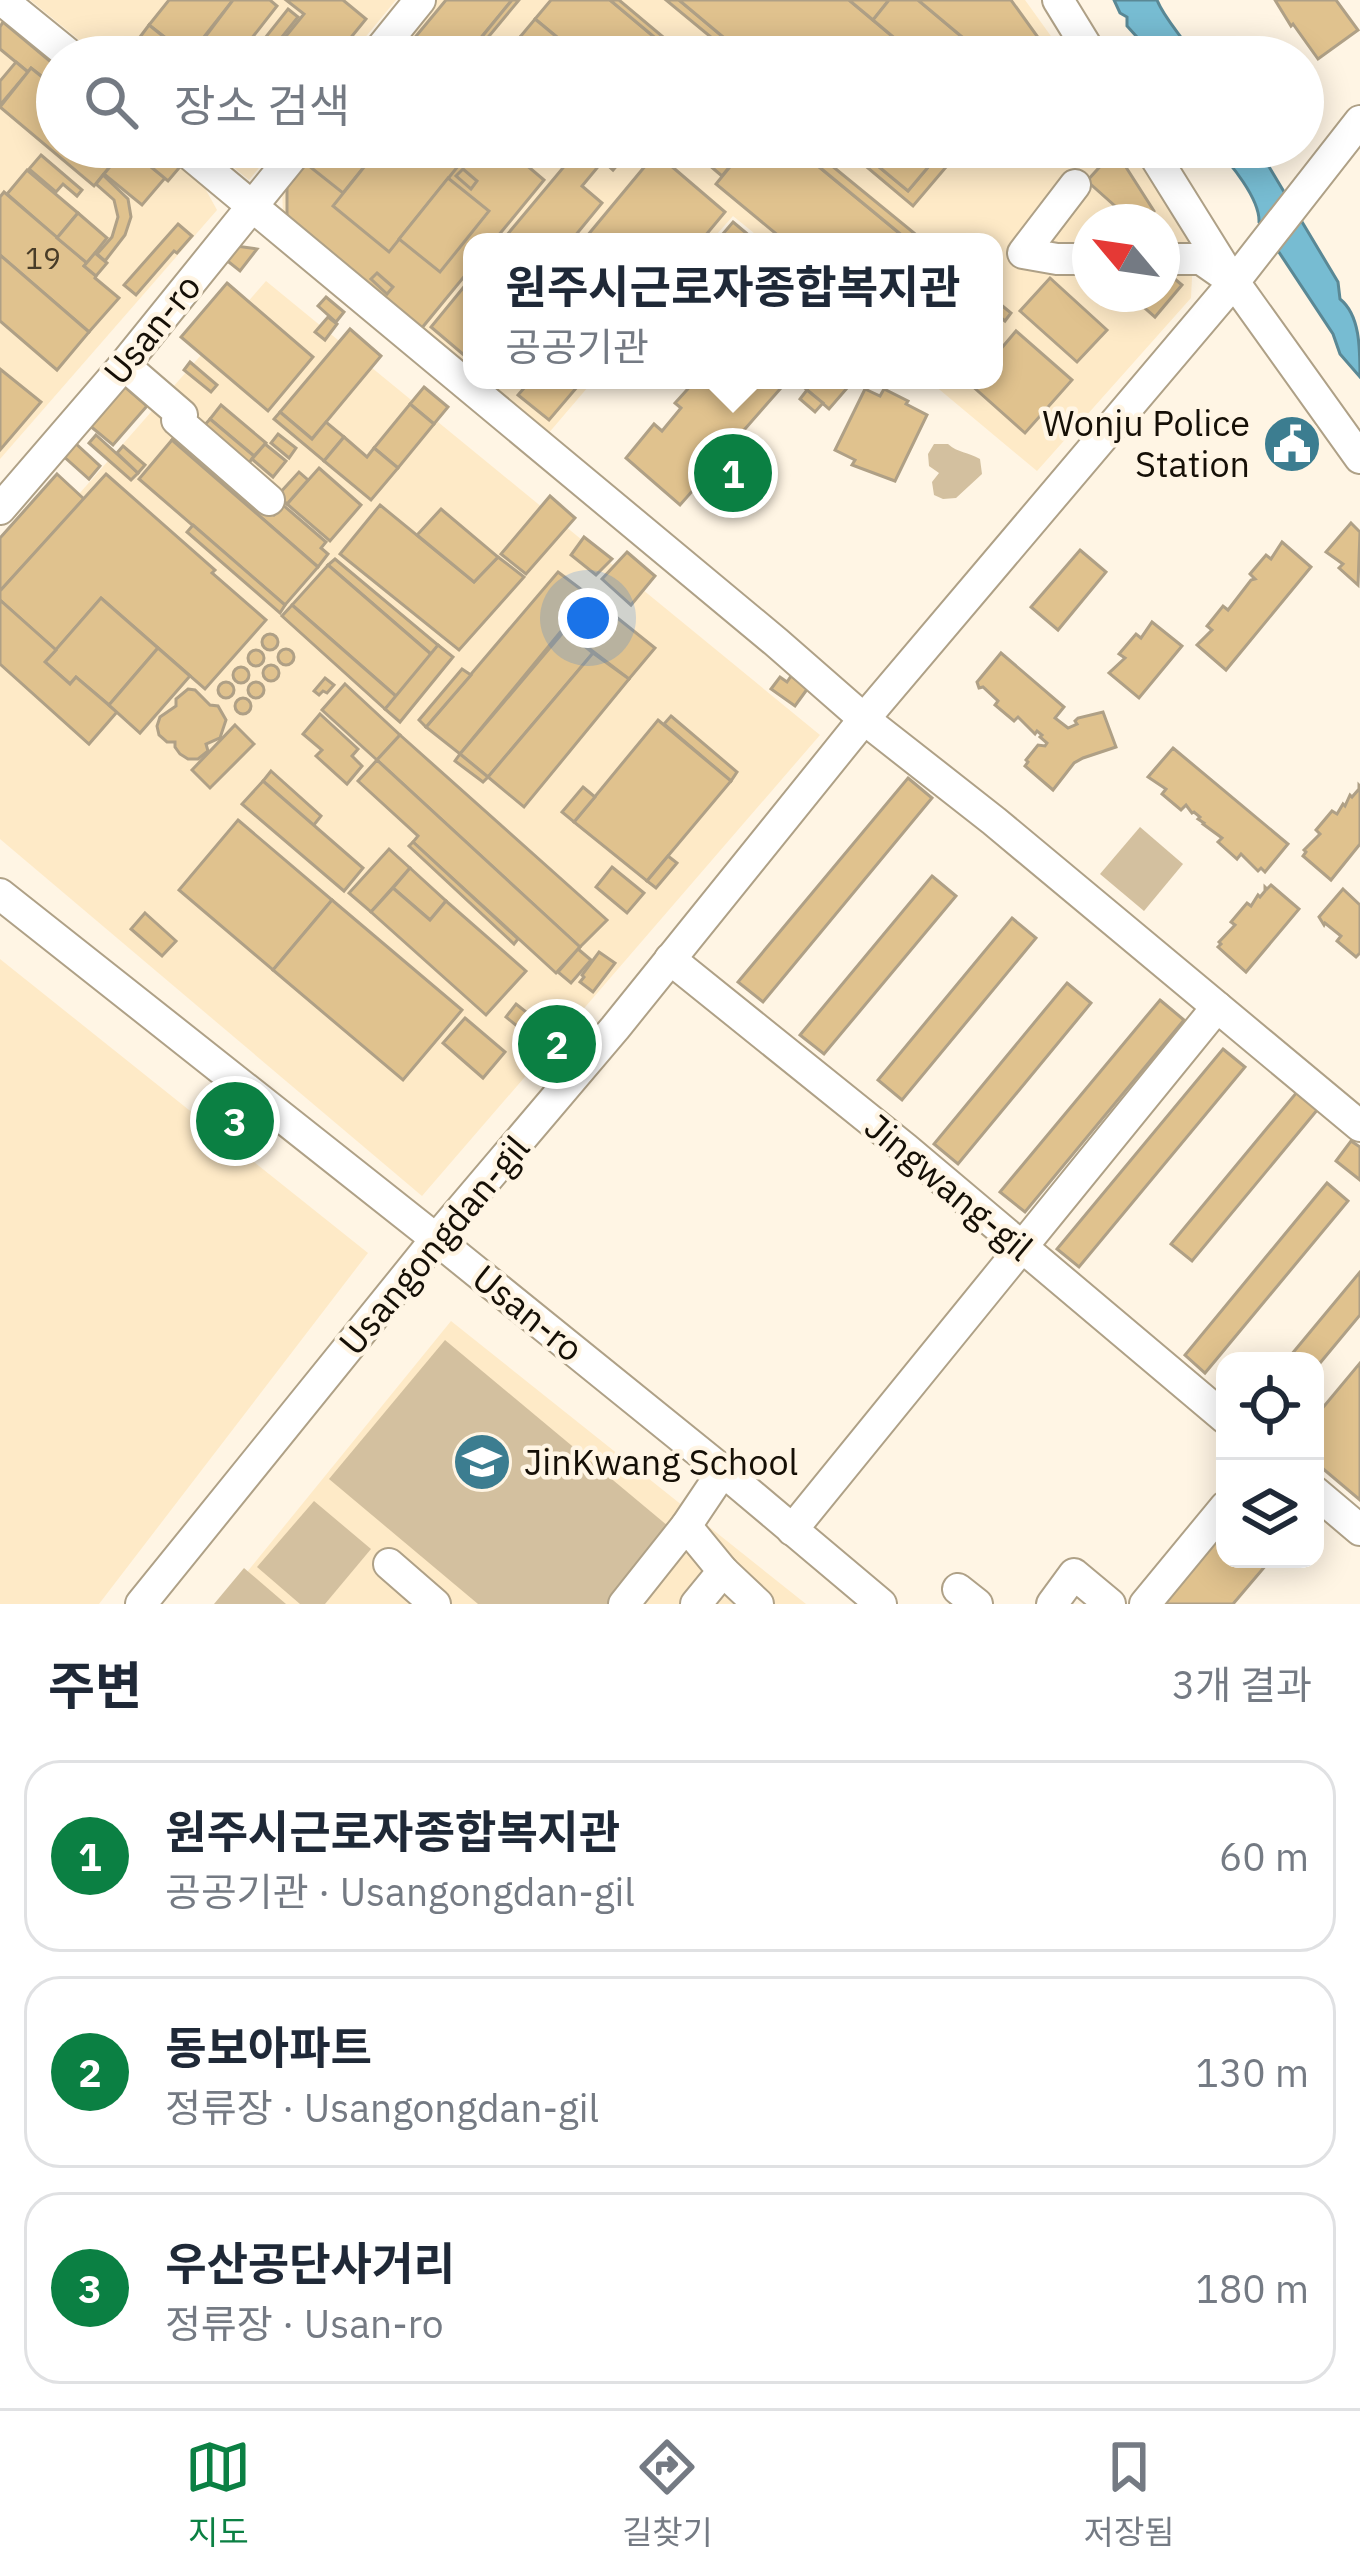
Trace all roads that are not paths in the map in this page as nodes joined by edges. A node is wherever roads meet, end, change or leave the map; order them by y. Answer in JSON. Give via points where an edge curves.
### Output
{"nodes":[{"id":1,"x":2,"y":0,"type":"edge"},
{"id":2,"x":420,"y":0,"type":"edge"},
{"id":3,"x":1058,"y":0,"type":"edge"},
{"id":4,"x":46,"y":36,"type":"edge"},
{"id":5,"x":391,"y":36,"type":"edge"},
{"id":6,"x":1081,"y":36,"type":"edge"},
{"id":7,"x":1360,"y":122,"type":"edge"},
{"id":8,"x":1324,"y":164,"type":"edge"},
{"id":9,"x":206,"y":168,"type":"edge"},
{"id":10,"x":284,"y":168,"type":"edge"},
{"id":11,"x":1162,"y":168,"type":"edge"},
{"id":12,"x":1321,"y":168,"type":"edge"},
{"id":13,"x":1075,"y":185,"type":"dead end"},
{"id":14,"x":252,"y":206,"type":"junction"},
{"id":15,"x":1180,"y":259,"type":"edge"},
{"id":16,"x":1072,"y":260,"type":"edge"},
{"id":17,"x":1234,"y":282,"type":"junction"},
{"id":18,"x":124,"y":365,"type":"junction"},
{"id":19,"x":463,"y":382,"type":"edge"},
{"id":20,"x":472,"y":389,"type":"edge"},
{"id":21,"x":1360,"y":458,"type":"edge"},
{"id":22,"x":269,"y":500,"type":"dead end"},
{"id":23,"x":0,"y":509,"type":"edge"},
{"id":24,"x":864,"y":719,"type":"junction"},
{"id":25,"x":0,"y":894,"type":"edge"},
{"id":26,"x":670,"y":959,"type":"junction"},
{"id":27,"x":1216,"y":1007,"type":"junction"},
{"id":28,"x":1360,"y":1126,"type":"edge"},
{"id":29,"x":436,"y":1239,"type":"junction"},
{"id":30,"x":1021,"y":1247,"type":"junction"},
{"id":31,"x":1216,"y":1410,"type":"edge"},
{"id":32,"x":723,"y":1471,"type":"junction"},
{"id":33,"x":1324,"y":1500,"type":"edge"},
{"id":34,"x":1216,"y":1518,"type":"edge"},
{"id":35,"x":686,"y":1526,"type":"junction"},
{"id":36,"x":792,"y":1529,"type":"junction"},
{"id":37,"x":1360,"y":1530,"type":"edge"},
{"id":38,"x":389,"y":1564,"type":"dead end"},
{"id":39,"x":723,"y":1571,"type":"junction"},
{"id":40,"x":141,"y":1604,"type":"edge"},
{"id":41,"x":435,"y":1604,"type":"edge"},
{"id":42,"x":624,"y":1604,"type":"edge"},
{"id":43,"x":696,"y":1604,"type":"edge"},
{"id":44,"x":758,"y":1604,"type":"edge"},
{"id":45,"x":881,"y":1604,"type":"edge"},
{"id":46,"x":1052,"y":1604,"type":"edge"},
{"id":47,"x":1110,"y":1604,"type":"edge"},
{"id":48,"x":1145,"y":1604,"type":"edge"}],
"edges":[{"from":1,"to":4,"type":"street"},
{"from":2,"to":5,"type":"street"},
{"from":3,"to":6,"type":"street"},
{"from":7,"to":8,"type":"street","name":"Usangongdan-gil"},
{"from":9,"to":14,"type":"street"},
{"from":10,"to":14,"type":"street","name":"Usan-ro"},
{"from":11,"to":17,"type":"street"},
{"from":12,"to":17,"type":"street","name":"Usangongdan-gil"},
{"from":13,"to":16,"type":"street","via":[[1023,253]]},
{"from":14,"to":18,"type":"street","name":"Usan-ro"},
{"from":14,"to":19,"type":"street"},
{"from":15,"to":17,"type":"street","via":[[1201,259]]},
{"from":17,"to":21,"type":"street"},
{"from":17,"to":24,"type":"street","name":"Usangongdan-gil"},
{"from":18,"to":22,"type":"street"},
{"from":18,"to":23,"type":"street","name":"Usan-ro"},
{"from":20,"to":24,"type":"street"},
{"from":24,"to":26,"type":"street","name":"Usangongdan-gil"},
{"from":24,"to":27,"type":"street"},
{"from":25,"to":29,"type":"street","name":"Usan-ro"},
{"from":26,"to":29,"type":"street","name":"Usangongdan-gil"},
{"from":26,"to":30,"type":"street","name":"Jingwang-gil"},
{"from":27,"to":28,"type":"street"},
{"from":27,"to":30,"type":"street"},
{"from":29,"to":32,"type":"street","name":"Usan-ro"},
{"from":29,"to":40,"type":"street","name":"Usangongdan-gil"},
{"from":30,"to":31,"type":"street","name":"Jingwang-gil"},
{"from":30,"to":36,"type":"street"},
{"from":32,"to":35,"type":"street"},
{"from":32,"to":36,"type":"street","name":"Usan-ro"},
{"from":33,"to":37,"type":"street"},
{"from":34,"to":48,"type":"street"},
{"from":35,"to":39,"type":"street"},
{"from":35,"to":42,"type":"street"},
{"from":36,"to":45,"type":"street","name":"Usan-ro"},
{"from":38,"to":41,"type":"street"},
{"from":39,"to":43,"type":"street"},
{"from":39,"to":44,"type":"street"},
{"from":46,"to":47,"type":"street","via":[[1074,1574]]}]}
